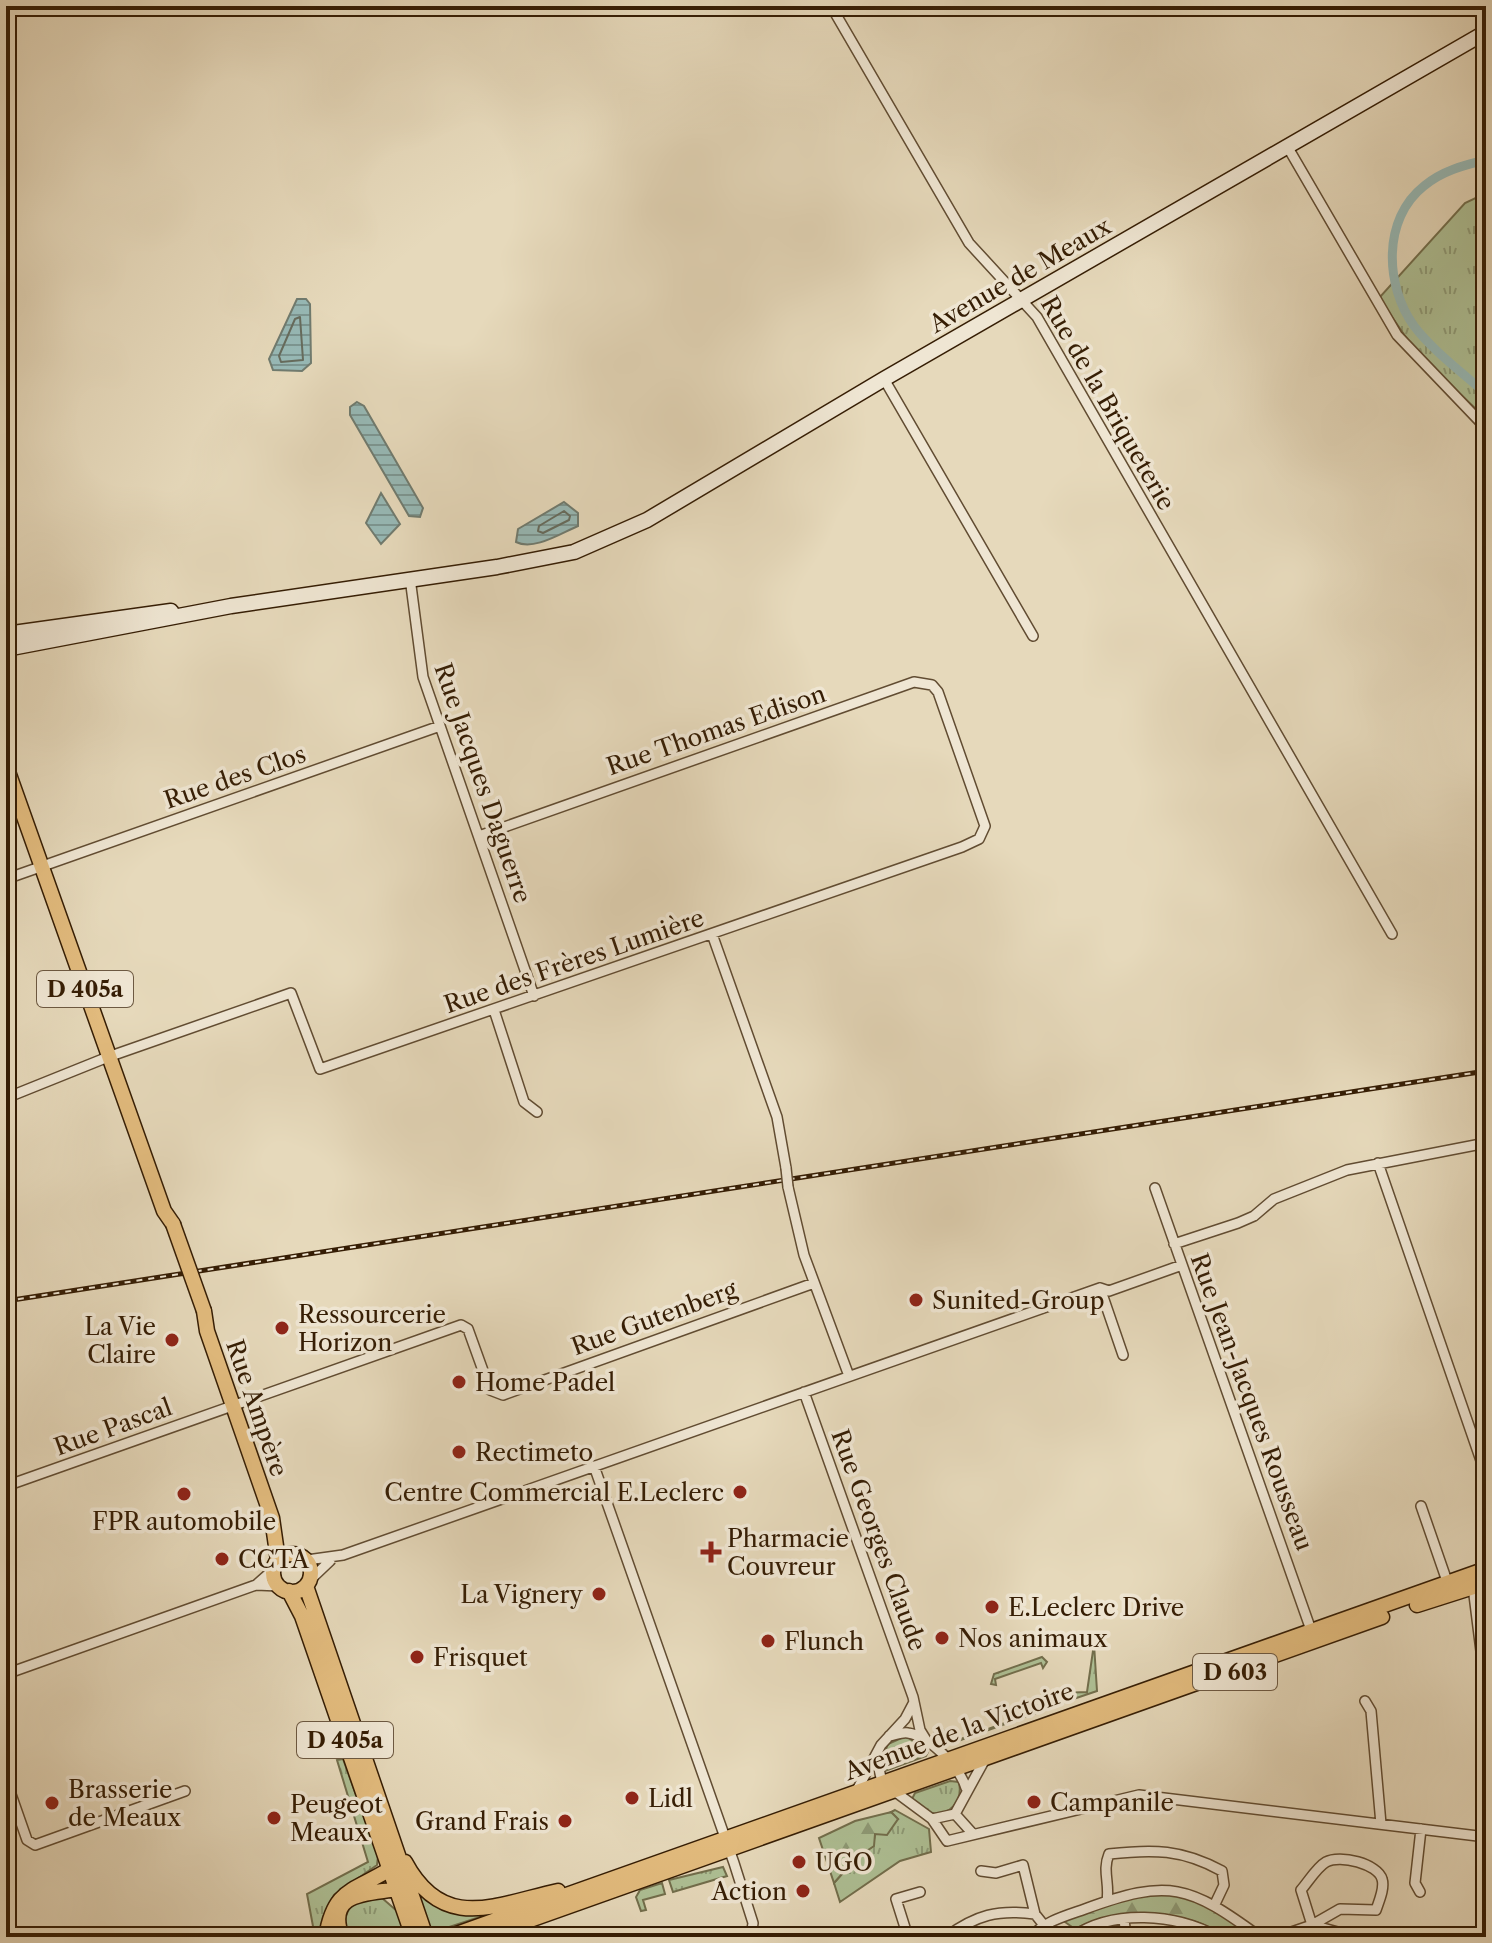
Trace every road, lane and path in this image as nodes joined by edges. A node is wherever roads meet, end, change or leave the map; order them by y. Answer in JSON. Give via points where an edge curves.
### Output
{"nodes":[{"id":1,"x":831,"y":6,"type":"edge"},
{"id":2,"x":1486,"y":32,"type":"edge"},
{"id":3,"x":1287,"y":146,"type":"junction"},
{"id":4,"x":1023,"y":298,"type":"junction"},
{"id":5,"x":884,"y":379,"type":"junction"},
{"id":6,"x":1486,"y":428,"type":"edge"},
{"id":7,"x":410,"y":578,"type":"junction"},
{"id":8,"x":231,"y":606,"type":"junction"},
{"id":9,"x":6,"y":634,"type":"edge"},
{"id":10,"x":1033,"y":636,"type":"dead end"},
{"id":11,"x":6,"y":649,"type":"edge"},
{"id":12,"x":948,"y":718,"type":"joint"},
{"id":13,"x":440,"y":726,"type":"junction"},
{"id":14,"x":6,"y":766,"type":"edge"},
{"id":15,"x":479,"y":836,"type":"junction"},
{"id":16,"x":43,"y":866,"type":"junction"},
{"id":17,"x":6,"y":879,"type":"edge"},
{"id":18,"x":712,"y":934,"type":"junction"},
{"id":19,"x":1392,"y":934,"type":"dead end"},
{"id":20,"x":534,"y":996,"type":"junction"},
{"id":21,"x":494,"y":1010,"type":"junction"},
{"id":22,"x":108,"y":1057,"type":"junction"},
{"id":23,"x":6,"y":1098,"type":"edge"},
{"id":24,"x":537,"y":1112,"type":"dead end"},
{"id":25,"x":1486,"y":1143,"type":"edge"},
{"id":26,"x":1378,"y":1163,"type":"junction"},
{"id":27,"x":1155,"y":1188,"type":"dead end"},
{"id":28,"x":1174,"y":1244,"type":"junction"},
{"id":29,"x":1182,"y":1265,"type":"junction"},
{"id":30,"x":814,"y":1283,"type":"junction"},
{"id":31,"x":1100,"y":1288,"type":"junction"},
{"id":32,"x":1123,"y":1355,"type":"dead end"},
{"id":33,"x":849,"y":1376,"type":"junction"},
{"id":34,"x":804,"y":1392,"type":"junction"},
{"id":35,"x":233,"y":1406,"type":"junction"},
{"id":36,"x":594,"y":1466,"type":"junction"},
{"id":37,"x":1486,"y":1475,"type":"edge"},
{"id":38,"x":6,"y":1486,"type":"edge"},
{"id":39,"x":1421,"y":1506,"type":"dead end"},
{"id":40,"x":272,"y":1518,"type":"junction"},
{"id":41,"x":343,"y":1555,"type":"junction"},
{"id":42,"x":301,"y":1557,"type":"junction"},
{"id":43,"x":276,"y":1564,"type":"junction"},
{"id":44,"x":1486,"y":1569,"type":"edge"},
{"id":45,"x":308,"y":1583,"type":"junction"},
{"id":46,"x":1448,"y":1584,"type":"junction"},
{"id":47,"x":256,"y":1585,"type":"junction"},
{"id":48,"x":1480,"y":1585,"type":"edge"},
{"id":49,"x":284,"y":1589,"type":"junction"},
{"id":50,"x":1311,"y":1630,"type":"junction"},
{"id":51,"x":6,"y":1674,"type":"edge"},
{"id":52,"x":1486,"y":1691,"type":"edge"},
{"id":53,"x":1365,"y":1701,"type":"dead end"},
{"id":54,"x":914,"y":1702,"type":"junction"},
{"id":55,"x":889,"y":1736,"type":"junction"},
{"id":56,"x":928,"y":1743,"type":"junction"},
{"id":57,"x":876,"y":1756,"type":"junction"},
{"id":58,"x":945,"y":1759,"type":"junction"},
{"id":59,"x":984,"y":1761,"type":"junction"},
{"id":60,"x":957,"y":1770,"type":"junction"},
{"id":61,"x":6,"y":1780,"type":"edge"},
{"id":62,"x":882,"y":1782,"type":"junction"},
{"id":63,"x":966,"y":1788,"type":"junction"},
{"id":64,"x":857,"y":1790,"type":"junction"},
{"id":65,"x":185,"y":1791,"type":"dead end"},
{"id":66,"x":895,"y":1793,"type":"junction"},
{"id":67,"x":955,"y":1814,"type":"junction"},
{"id":68,"x":932,"y":1819,"type":"junction"},
{"id":69,"x":1381,"y":1824,"type":"junction"},
{"id":70,"x":1421,"y":1829,"type":"junction"},
{"id":71,"x":973,"y":1834,"type":"junction"},
{"id":72,"x":1486,"y":1837,"type":"edge"},
{"id":73,"x":727,"y":1844,"type":"junction"},
{"id":74,"x":395,"y":1845,"type":"junction"},
{"id":75,"x":390,"y":1869,"type":"junction"},
{"id":76,"x":981,"y":1871,"type":"dead end"},
{"id":77,"x":614,"y":1879,"type":"junction"},
{"id":78,"x":397,"y":1889,"type":"junction"},
{"id":79,"x":920,"y":1892,"type":"dead end"},
{"id":80,"x":1420,"y":1892,"type":"dead end"},
{"id":81,"x":1107,"y":1901,"type":"junction"},
{"id":82,"x":1215,"y":1904,"type":"junction"},
{"id":83,"x":1035,"y":1914,"type":"junction"},
{"id":84,"x":1056,"y":1919,"type":"junction"},
{"id":85,"x":1124,"y":1919,"type":"junction"},
{"id":86,"x":1043,"y":1924,"type":"junction"},
{"id":87,"x":1312,"y":1925,"type":"junction"},
{"id":88,"x":326,"y":1937,"type":"edge"},
{"id":89,"x":342,"y":1937,"type":"edge"},
{"id":90,"x":413,"y":1937,"type":"edge"},
{"id":91,"x":426,"y":1937,"type":"edge"},
{"id":92,"x":449,"y":1937,"type":"edge"},
{"id":93,"x":482,"y":1937,"type":"edge"},
{"id":94,"x":751,"y":1937,"type":"edge"},
{"id":95,"x":908,"y":1937,"type":"edge"},
{"id":96,"x":946,"y":1937,"type":"edge"},
{"id":97,"x":1031,"y":1937,"type":"edge"},
{"id":98,"x":1070,"y":1937,"type":"edge"},
{"id":99,"x":1126,"y":1937,"type":"edge"},
{"id":100,"x":1218,"y":1937,"type":"edge"},
{"id":101,"x":1260,"y":1937,"type":"edge"},
{"id":102,"x":1277,"y":1937,"type":"edge"},
{"id":103,"x":1356,"y":1937,"type":"edge"}],
"edges":[{"from":1,"to":4,"type":"street","name":"Rue de la Briqueterie","via":[[969,243]]},
{"from":2,"to":3,"type":"street","name":"Avenue de Meaux"},
{"from":3,"to":4,"type":"street","name":"Avenue de Meaux"},
{"from":3,"to":6,"type":"street","via":[[1397,335]]},
{"from":4,"to":5,"type":"street","name":"Avenue de Meaux"},
{"from":4,"to":19,"type":"street","name":"Rue de la Briqueterie"},
{"from":5,"to":7,"type":"street","name":"Avenue de Meaux","via":[[647,520],[574,552]]},
{"from":5,"to":10,"type":"street"},
{"from":7,"to":8,"type":"street","name":"Avenue de Meaux"},
{"from":7,"to":13,"type":"street","name":"Rue Jacques Daguerre","via":[[423,677]]},
{"from":8,"to":9,"type":"street"},
{"from":8,"to":11,"type":"street"},
{"from":12,"to":15,"type":"street","name":"Rue Thomas Edison","via":[[932,685],[914,682]]},
{"from":12,"to":18,"type":"street","name":"Rue des Frères Lumière","via":[[985,826],[979,839]]},
{"from":13,"to":15,"type":"street","name":"Rue Jacques Daguerre"},
{"from":13,"to":16,"type":"street","name":"Rue des Clos"},
{"from":14,"to":16,"type":"main road","number":"D 405a"},
{"from":15,"to":20,"type":"street","name":"Rue Jacques Daguerre"},
{"from":16,"to":17,"type":"street","name":"Rue des Clos"},
{"from":16,"to":22,"type":"main road","number":"D 405a"},
{"from":18,"to":20,"type":"street","name":"Rue des Frères Lumière"},
{"from":18,"to":30,"type":"street","bridge":true,"via":[[777,1117],[788,1187]]},
{"from":20,"to":21,"type":"street","name":"Rue des Frères Lumière"},
{"from":21,"to":22,"type":"street","name":"Rue des Frères Lumière","via":[[320,1069],[291,993]]},
{"from":21,"to":24,"type":"street","via":[[524,1102]]},
{"from":22,"to":23,"type":"street"},
{"from":22,"to":35,"type":"main road","name":"Rue Ampère","number":"D 405a","bridge":true},
{"from":25,"to":26,"type":"street"},
{"from":26,"to":28,"type":"street","via":[[1316,1181],[1274,1199],[1254,1216]]},
{"from":26,"to":37,"type":"street"},
{"from":27,"to":28,"type":"street","name":"Rue Jean-Jacques Rousseau"},
{"from":28,"to":29,"type":"street","name":"Rue Jean-Jacques Rousseau"},
{"from":29,"to":31,"type":"street","via":[[1109,1291]]},
{"from":29,"to":50,"type":"street","name":"Rue Jean-Jacques Rousseau"},
{"from":30,"to":33,"type":"street"},
{"from":30,"to":35,"type":"street","name":"Rue Gutenberg","via":[[503,1395],[490,1390],[468,1329],[461,1325]]},
{"from":31,"to":32,"type":"street"},
{"from":31,"to":33,"type":"street"},
{"from":33,"to":34,"type":"street"},
{"from":34,"to":36,"type":"street"},
{"from":34,"to":54,"type":"street","name":"Rue Georges Claude"},
{"from":35,"to":38,"type":"street","name":"Rue Pascal"},
{"from":35,"to":40,"type":"main road","name":"Rue Ampère"},
{"from":36,"to":41,"type":"street"},
{"from":36,"to":73,"type":"street"},
{"from":39,"to":46,"type":"street"},
{"from":40,"to":42,"type":"main road","name":"Rue Ampère"},
{"from":40,"to":43,"type":"main road","name":"Rue Ampère"},
{"from":41,"to":42,"type":"street"},
{"from":41,"to":45,"type":"street","via":[[320,1567]]},
{"from":42,"to":43,"type":"main road"},
{"from":42,"to":45,"type":"main road","via":[[311,1570]]},
{"from":43,"to":47,"type":"street"},
{"from":43,"to":49,"type":"main road","name":"Rue Ampère"},
{"from":44,"to":46,"type":"main road","name":"Avenue de la Victoire","number":"D 603"},
{"from":45,"to":49,"type":"main road"},
{"from":45,"to":74,"type":"main road","number":"D 405a"},
{"from":46,"to":50,"type":"main road","name":"Avenue de la Victoire","number":"D 603"},
{"from":47,"to":49,"type":"street"},
{"from":47,"to":51,"type":"street"},
{"from":48,"to":52,"type":"street"},
{"from":48,"to":59,"type":"main road","name":"Avenue de la Victoire","number":"D 603"},
{"from":49,"to":75,"type":"main road","number":"D 405a","via":[[302,1616]]},
{"from":50,"to":58,"type":"main road","name":"Avenue de la Victoire","number":"D 603"},
{"from":53,"to":69,"type":"street","via":[[1371,1711]]},
{"from":54,"to":55,"type":"street"},
{"from":54,"to":56,"type":"street","name":"Rue Georges Claude"},
{"from":55,"to":56,"type":"street","via":[[910,1733]]},
{"from":55,"to":57,"type":"street"},
{"from":56,"to":58,"type":"street"},
{"from":57,"to":62,"type":"street"},
{"from":57,"to":64,"type":"street"},
{"from":58,"to":60,"type":"street"},
{"from":58,"to":62,"type":"main road","name":"Avenue de la Victoire","number":"D 603"},
{"from":59,"to":60,"type":"main road","name":"Avenue de la Victoire","number":"D 603"},
{"from":59,"to":63,"type":"street"},
{"from":60,"to":63,"type":"street"},
{"from":60,"to":66,"type":"main road","name":"Avenue de la Victoire","number":"D 603"},
{"from":61,"to":65,"type":"street","via":[[27,1840],[35,1845]]},
{"from":62,"to":64,"type":"main road","name":"Avenue de la Victoire","number":"D 603"},
{"from":62,"to":66,"type":"street"},
{"from":63,"to":67,"type":"street"},
{"from":64,"to":73,"type":"main road","name":"Avenue de la Victoire","number":"D 603"},
{"from":66,"to":68,"type":"street"},
{"from":66,"to":73,"type":"main road","name":"Avenue de la Victoire","number":"D 603"},
{"from":67,"to":68,"type":"street"},
{"from":67,"to":71,"type":"street"},
{"from":68,"to":71,"type":"street","via":[[947,1841]]},
{"from":69,"to":70,"type":"street"},
{"from":69,"to":71,"type":"street","via":[[1139,1795]]},
{"from":70,"to":72,"type":"street"},
{"from":70,"to":80,"type":"street","via":[[1415,1883]]},
{"from":73,"to":77,"type":"main road","name":"Avenue de la Victoire","number":"D 603"},
{"from":73,"to":93,"type":"main road","name":"Avenue de la Victoire","number":"D 603","via":[[634,1884]]},
{"from":73,"to":94,"type":"street","via":[[753,1923]]},
{"from":74,"to":77,"type":"main road","via":[[432,1897],[465,1911]]},
{"from":74,"to":91,"type":"main road","number":"D 405a"},
{"from":75,"to":78,"type":"main road","number":"D 405a"},
{"from":75,"to":88,"type":"main road","via":[[345,1892],[335,1904]]},
{"from":76,"to":83,"type":"street","via":[[996,1873],[1023,1865]]},
{"from":77,"to":92,"type":"main road","name":"Avenue de la Victoire","number":"D 603"},
{"from":78,"to":89,"type":"main road","via":[[363,1892],[349,1900],[339,1922]]},
{"from":78,"to":90,"type":"main road","number":"D 405a"},
{"from":79,"to":95,"type":"street","via":[[896,1899]]},
{"from":81,"to":82,"type":"street","via":[[1166,1889]]},
{"from":81,"to":82,"type":"street","via":[[1103,1868],[1109,1854],[1160,1851],[1194,1856],[1222,1871],[1224,1885]]},
{"from":81,"to":84,"type":"street"},
{"from":82,"to":101,"type":"street"},
{"from":83,"to":86,"type":"street"},
{"from":83,"to":96,"type":"street","via":[[997,1911],[966,1922]]},
{"from":84,"to":86,"type":"street"},
{"from":84,"to":98,"type":"street"},
{"from":85,"to":98,"type":"street","via":[[1099,1922]]},
{"from":85,"to":99,"type":"street"},
{"from":85,"to":100,"type":"street","via":[[1167,1921]]},
{"from":86,"to":97,"type":"street"},
{"from":87,"to":87,"type":"street","via":[[1340,1909],[1381,1913],[1382,1875],[1374,1867],[1338,1859],[1325,1862],[1301,1890]]},
{"from":87,"to":102,"type":"street"},
{"from":87,"to":103,"type":"street"}]}
